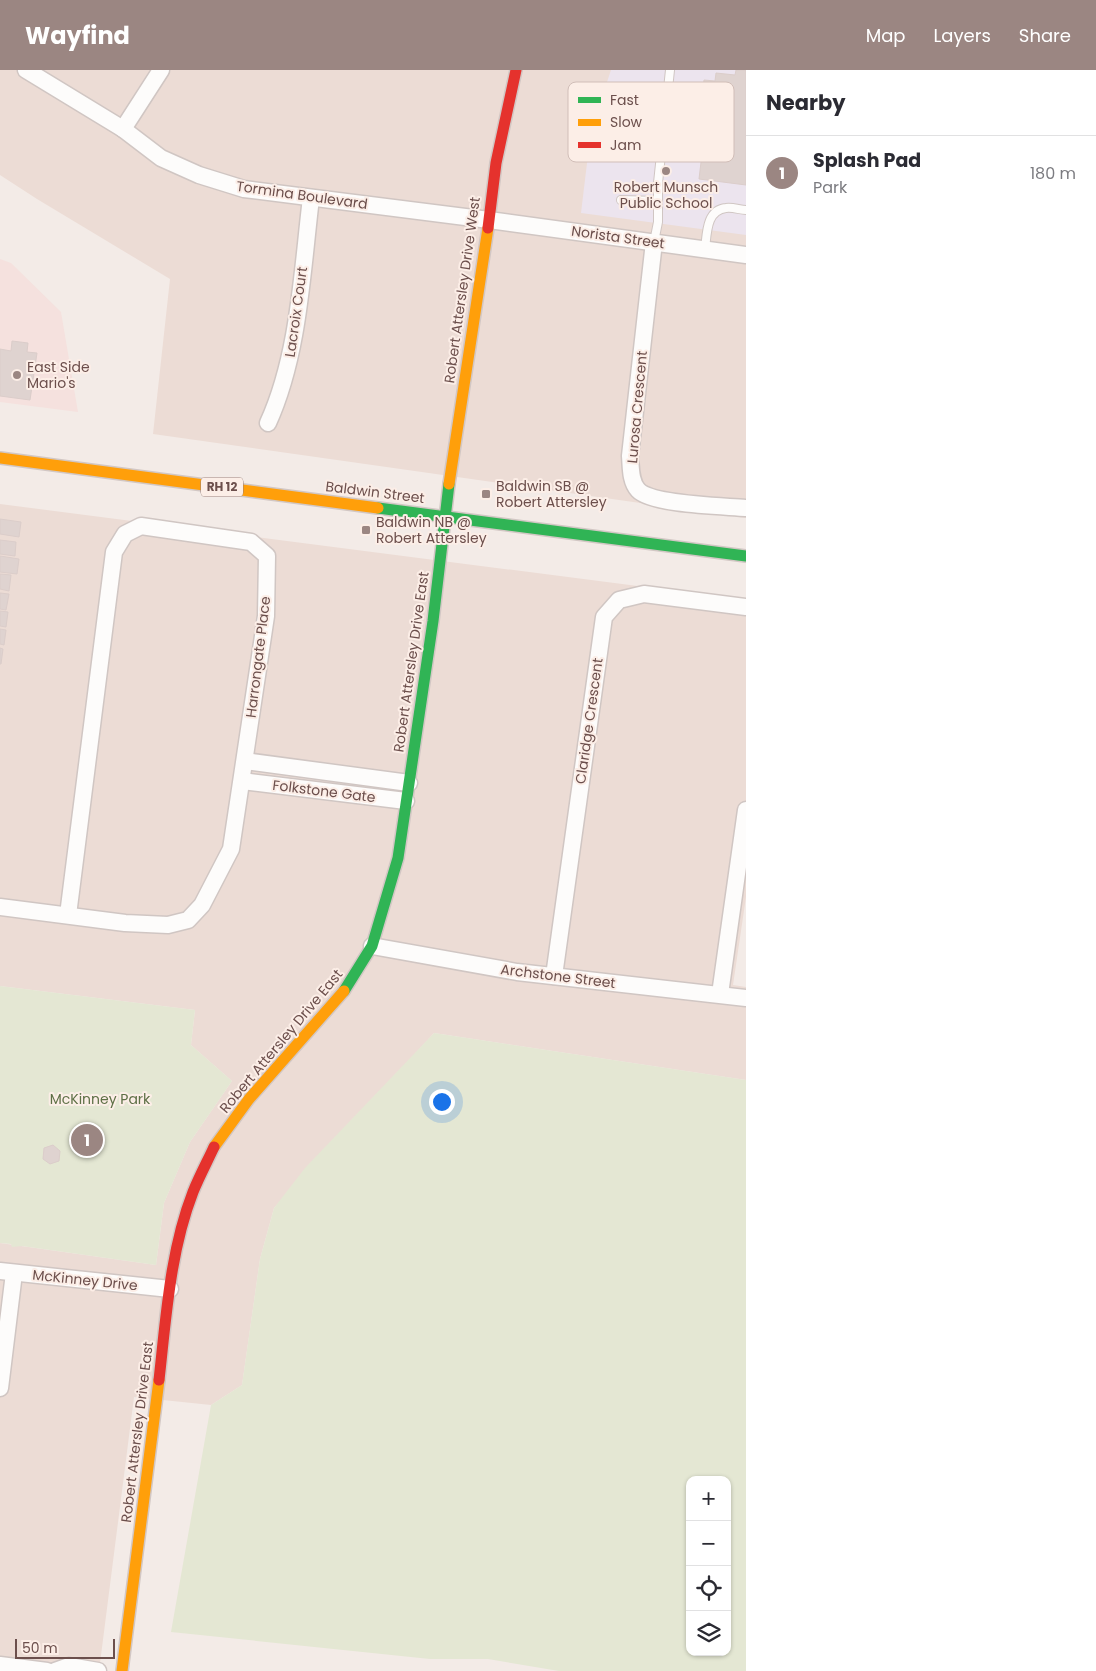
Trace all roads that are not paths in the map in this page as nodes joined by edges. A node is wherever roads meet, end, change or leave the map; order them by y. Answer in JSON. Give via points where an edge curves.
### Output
{"nodes":[{"id":1,"x":26,"y":70,"type":"edge"},
{"id":2,"x":161,"y":70,"type":"edge"},
{"id":3,"x":516,"y":70,"type":"edge"},
{"id":4,"x":123,"y":129,"type":"junction"},
{"id":5,"x":660,"y":162,"type":"edge"},
{"id":6,"x":311,"y":198,"type":"junction"},
{"id":7,"x":621,"y":200,"type":"dead end"},
{"id":8,"x":658,"y":201,"type":"junction"},
{"id":9,"x":746,"y":210,"type":"edge"},
{"id":10,"x":489,"y":220,"type":"junction"},
{"id":11,"x":654,"y":242,"type":"junction"},
{"id":12,"x":704,"y":249,"type":"junction"},
{"id":13,"x":746,"y":255,"type":"edge"},
{"id":14,"x":268,"y":423,"type":"dead end"},
{"id":15,"x":0,"y":458,"type":"edge"},
{"id":16,"x":746,"y":508,"type":"edge"},
{"id":17,"x":444,"y":516,"type":"junction"},
{"id":18,"x":746,"y":556,"type":"edge"},
{"id":19,"x":746,"y":607,"type":"edge"},
{"id":20,"x":245,"y":761,"type":"junction"},
{"id":21,"x":242,"y":781,"type":"junction"},
{"id":22,"x":409,"y":783,"type":"junction"},
{"id":23,"x":406,"y":801,"type":"junction"},
{"id":24,"x":746,"y":810,"type":"edge"},
{"id":25,"x":744,"y":837,"type":"edge"},
{"id":26,"x":0,"y":906,"type":"edge"},
{"id":27,"x":68,"y":915,"type":"junction"},
{"id":28,"x":372,"y":946,"type":"junction"},
{"id":29,"x":554,"y":976,"type":"junction"},
{"id":30,"x":720,"y":994,"type":"junction"},
{"id":31,"x":746,"y":998,"type":"edge"},
{"id":32,"x":7,"y":1272,"type":"edge"},
{"id":33,"x":170,"y":1289,"type":"junction"},
{"id":34,"x":0,"y":1388,"type":"edge"},
{"id":35,"x":0,"y":1665,"type":"edge"},
{"id":36,"x":47,"y":1671,"type":"edge"},
{"id":37,"x":55,"y":1671,"type":"edge"},
{"id":38,"x":98,"y":1671,"type":"edge"},
{"id":39,"x":122,"y":1671,"type":"edge"}],
"edges":[{"from":1,"to":4,"type":"street","name":"Tormina Boulevard"},
{"from":2,"to":4,"type":"street"},
{"from":3,"to":10,"type":"street","name":"Robert Attersley Drive West","via":[[502,126]]},
{"from":4,"to":6,"type":"street","name":"Tormina Boulevard","via":[[161,158],[199,176],[244,189]]},
{"from":5,"to":8,"type":"lane"},
{"from":6,"to":10,"type":"street","name":"Tormina Boulevard"},
{"from":6,"to":14,"type":"street","name":"Lacroix Court","via":[[287,371]]},
{"from":7,"to":8,"type":"lane"},
{"from":8,"to":11,"type":"lane"},
{"from":9,"to":12,"type":"lane","via":[[718,210],[710,218]]},
{"from":10,"to":11,"type":"street","name":"Norista Street"},
{"from":10,"to":17,"type":"street","name":"Robert Attersley Drive West"},
{"from":11,"to":12,"type":"street","name":"Norista Street"},
{"from":11,"to":16,"type":"street","name":"Lurosa Crescent","via":[[630,456],[632,478],[638,490],[650,497]]},
{"from":12,"to":13,"type":"street","name":"Norista Street"},
{"from":15,"to":17,"type":"street","name":"Baldwin Street","number":"RH 12"},
{"from":17,"to":18,"type":"street","name":"Baldwin Street","number":"RH 12"},
{"from":17,"to":22,"type":"street","name":"Robert Attersley Drive East","via":[[433,621]]},
{"from":19,"to":29,"type":"street","name":"Claridge Crescent","via":[[644,594],[619,600],[604,618]]},
{"from":20,"to":21,"type":"street","name":"Harrongate Place"},
{"from":20,"to":22,"type":"street","name":"Folkstone Gate"},
{"from":20,"to":27,"type":"street","name":"Harrongate Place","via":[[266,616],[267,556],[251,542],[141,526],[125,534],[114,552]]},
{"from":21,"to":23,"type":"street","name":"Folkstone Gate"},
{"from":21,"to":27,"type":"street","name":"Harrongate Place","via":[[231,849],[202,905],[188,920],[168,925]]},
{"from":22,"to":23,"type":"street","name":"Robert Attersley Drive East"},
{"from":23,"to":28,"type":"street","name":"Robert Attersley Drive East","via":[[398,858]]},
{"from":24,"to":25,"type":"street"},
{"from":25,"to":30,"type":"street"},
{"from":26,"to":27,"type":"street","name":"Harrongate Place"},
{"from":28,"to":29,"type":"street","name":"Archstone Street"},
{"from":28,"to":33,"type":"street","name":"Robert Attersley Drive East","via":[[348,986],[249,1099],[215,1145],[193,1193],[178,1240]]},
{"from":29,"to":30,"type":"street","name":"Archstone Street"},
{"from":30,"to":31,"type":"street","name":"Archstone Street"},
{"from":32,"to":33,"type":"street","name":"McKinney Drive"},
{"from":32,"to":34,"type":"street"},
{"from":33,"to":39,"type":"street","name":"Robert Attersley Drive East"},
{"from":35,"to":36,"type":"street"},
{"from":37,"to":38,"type":"street","via":[[69,1666]]}]}
